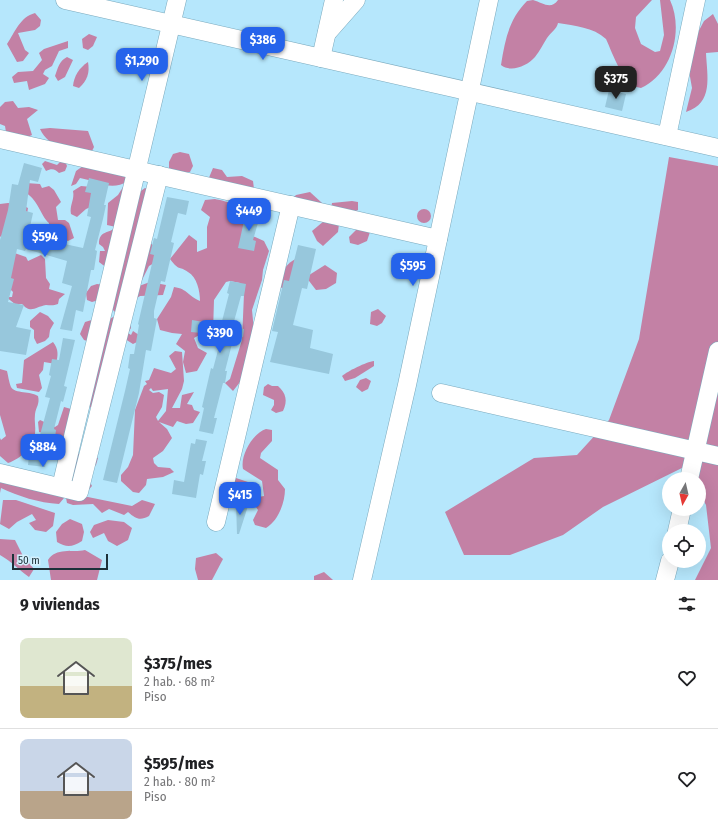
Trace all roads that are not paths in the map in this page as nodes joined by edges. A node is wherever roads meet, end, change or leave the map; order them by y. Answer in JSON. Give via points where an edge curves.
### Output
{"nodes":[{"id":1,"x":65,"y":0,"type":"edge"},
{"id":2,"x":177,"y":0,"type":"edge"},
{"id":3,"x":334,"y":0,"type":"edge"},
{"id":4,"x":356,"y":0,"type":"edge"},
{"id":5,"x":489,"y":0,"type":"edge"},
{"id":6,"x":696,"y":0,"type":"edge"},
{"id":7,"x":171,"y":24,"type":"junction"},
{"id":8,"x":326,"y":34,"type":"junction"},
{"id":9,"x":321,"y":58,"type":"junction"},
{"id":10,"x":468,"y":92,"type":"junction"},
{"id":11,"x":667,"y":136,"type":"junction"},
{"id":12,"x":0,"y":139,"type":"edge"},
{"id":13,"x":718,"y":148,"type":"edge"},
{"id":14,"x":137,"y":170,"type":"junction"},
{"id":15,"x":159,"y":175,"type":"junction"},
{"id":16,"x":290,"y":205,"type":"junction"},
{"id":17,"x":438,"y":239,"type":"junction"},
{"id":18,"x":718,"y":351,"type":"edge"},
{"id":19,"x":441,"y":393,"type":"dead end"},
{"id":20,"x":696,"y":451,"type":"junction"},
{"id":21,"x":718,"y":456,"type":"edge"},
{"id":22,"x":691,"y":472,"type":"edge"},
{"id":23,"x":0,"y":473,"type":"edge"},
{"id":24,"x":61,"y":488,"type":"junction"},
{"id":25,"x":216,"y":522,"type":"dead end"},
{"id":26,"x":668,"y":568,"type":"edge"},
{"id":27,"x":362,"y":580,"type":"edge"},
{"id":28,"x":665,"y":580,"type":"edge"}],
"edges":[{"from":1,"to":7,"type":"street"},
{"from":2,"to":7,"type":"street"},
{"from":3,"to":8,"type":"street"},
{"from":4,"to":8,"type":"street"},
{"from":5,"to":10,"type":"street"},
{"from":6,"to":11,"type":"street"},
{"from":7,"to":9,"type":"street"},
{"from":7,"to":14,"type":"street"},
{"from":8,"to":9,"type":"street"},
{"from":9,"to":10,"type":"street"},
{"from":10,"to":11,"type":"street"},
{"from":10,"to":17,"type":"street"},
{"from":11,"to":13,"type":"street"},
{"from":12,"to":14,"type":"street"},
{"from":14,"to":15,"type":"street"},
{"from":14,"to":24,"type":"street"},
{"from":15,"to":16,"type":"street"},
{"from":15,"to":24,"type":"street","via":[[79,492]]},
{"from":16,"to":17,"type":"street"},
{"from":16,"to":25,"type":"street"},
{"from":17,"to":27,"type":"street"},
{"from":18,"to":20,"type":"street"},
{"from":19,"to":20,"type":"street"},
{"from":20,"to":21,"type":"street"},
{"from":20,"to":22,"type":"street"},
{"from":23,"to":24,"type":"street"},
{"from":26,"to":28,"type":"street"}]}
